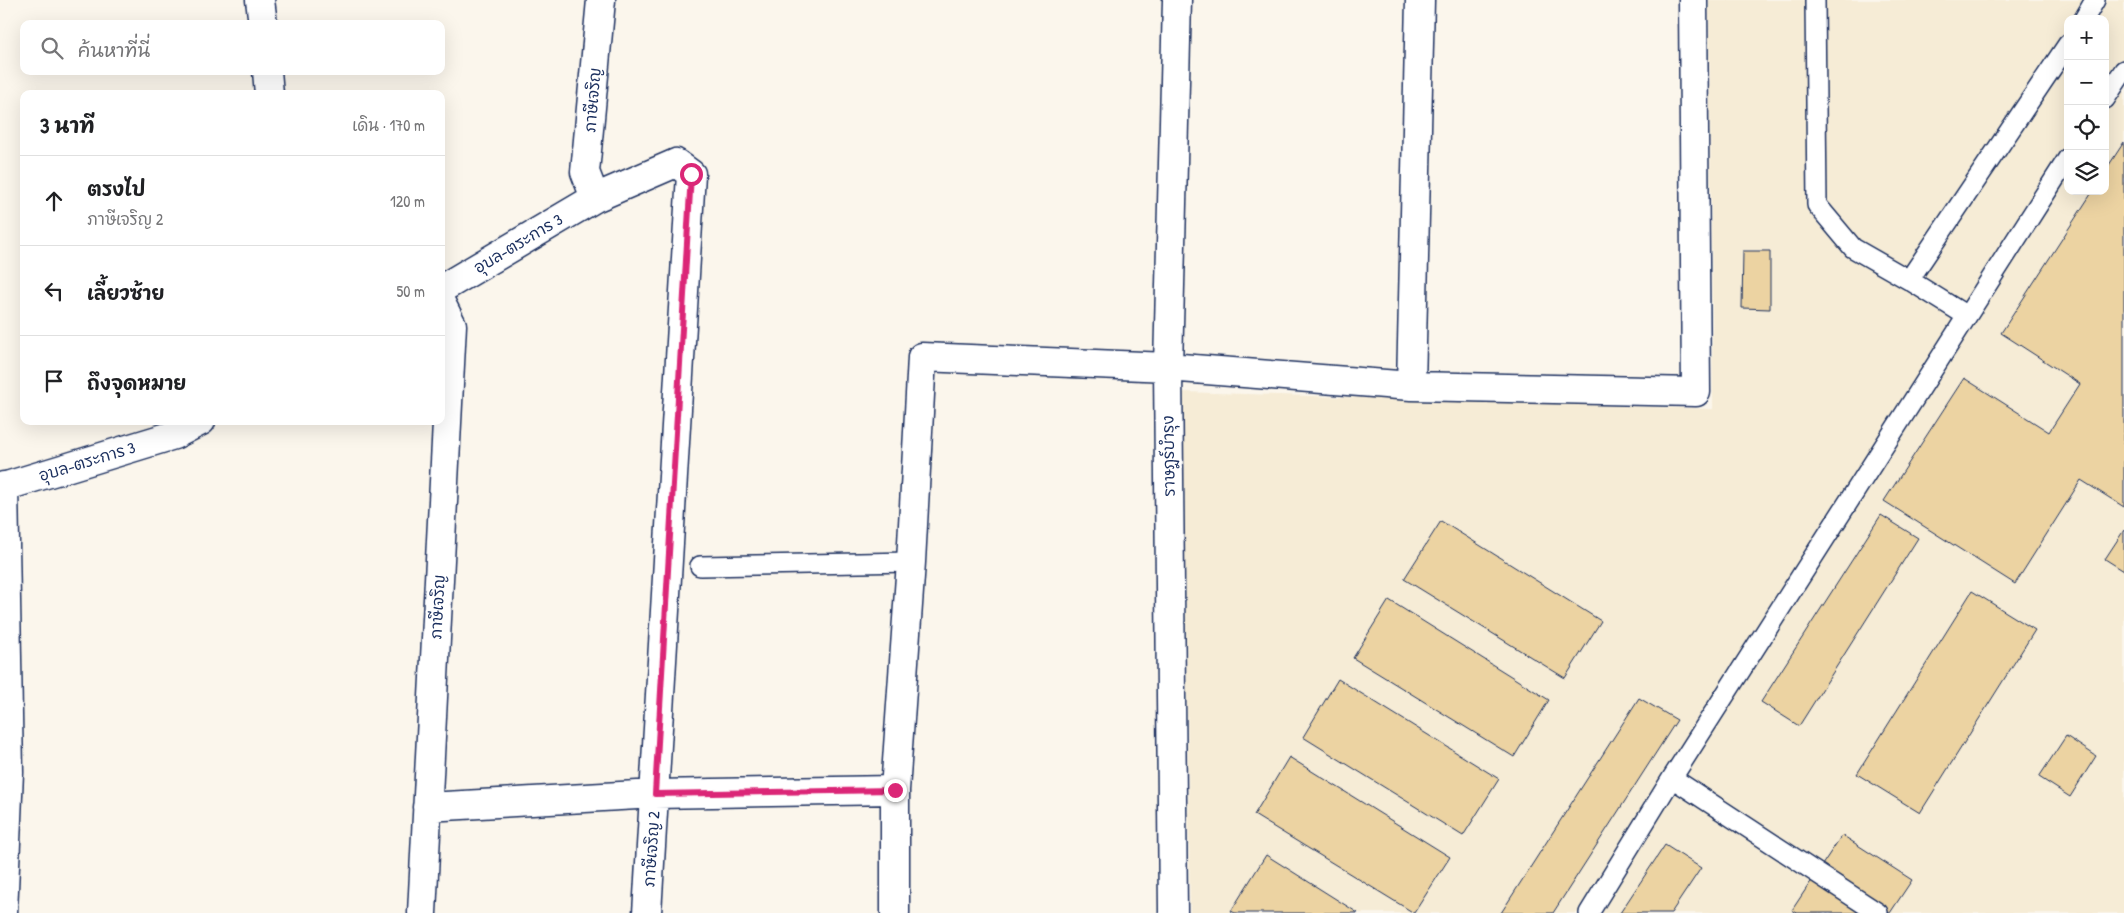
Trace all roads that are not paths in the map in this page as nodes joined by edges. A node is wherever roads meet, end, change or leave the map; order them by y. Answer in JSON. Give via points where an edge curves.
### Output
{"nodes":[{"id":1,"x":260,"y":0,"type":"edge"},
{"id":2,"x":601,"y":0,"type":"edge"},
{"id":3,"x":1177,"y":0,"type":"edge"},
{"id":4,"x":1420,"y":0,"type":"edge"},
{"id":5,"x":1693,"y":0,"type":"edge"},
{"id":6,"x":1815,"y":0,"type":"edge"},
{"id":7,"x":2095,"y":0,"type":"edge"},
{"id":8,"x":2086,"y":15,"type":"edge"},
{"id":9,"x":262,"y":20,"type":"edge"},
{"id":10,"x":2064,"y":50,"type":"edge"},
{"id":11,"x":2124,"y":70,"type":"edge"},
{"id":12,"x":267,"y":75,"type":"edge"},
{"id":13,"x":269,"y":90,"type":"edge"},
{"id":14,"x":2109,"y":93,"type":"edge"},
{"id":15,"x":2064,"y":164,"type":"edge"},
{"id":16,"x":595,"y":198,"type":"junction"},
{"id":17,"x":1909,"y":280,"type":"junction"},
{"id":18,"x":445,"y":287,"type":"edge"},
{"id":19,"x":445,"y":311,"type":"edge"},
{"id":20,"x":1967,"y":316,"type":"junction"},
{"id":21,"x":1168,"y":367,"type":"junction"},
{"id":22,"x":1411,"y":386,"type":"junction"},
{"id":23,"x":193,"y":425,"type":"edge"},
{"id":24,"x":2,"y":487,"type":"edge"},
{"id":25,"x":911,"y":562,"type":"junction"},
{"id":26,"x":700,"y":566,"type":"dead end"},
{"id":27,"x":1672,"y":778,"type":"junction"},
{"id":28,"x":895,"y":790,"type":"junction"},
{"id":29,"x":655,"y":794,"type":"junction"},
{"id":30,"x":427,"y":807,"type":"junction"},
{"id":31,"x":3,"y":913,"type":"edge"},
{"id":32,"x":422,"y":913,"type":"edge"},
{"id":33,"x":647,"y":913,"type":"edge"},
{"id":34,"x":895,"y":913,"type":"edge"},
{"id":35,"x":1173,"y":913,"type":"edge"},
{"id":36,"x":1589,"y":913,"type":"edge"},
{"id":37,"x":1878,"y":913,"type":"edge"}],
"edges":[{"from":1,"to":9,"type":"street"},
{"from":2,"to":16,"type":"street","name":"ภาษีเจริญ","via":[[585,172]]},
{"from":3,"to":21,"type":"street","name":"ราษฎร์บำรุง"},
{"from":4,"to":22,"type":"street"},
{"from":5,"to":22,"type":"street","via":[[1696,392]]},
{"from":6,"to":17,"type":"lane","via":[[1818,205],[1853,248]]},
{"from":7,"to":8,"type":"lane"},
{"from":10,"to":17,"type":"lane"},
{"from":11,"to":14,"type":"lane"},
{"from":12,"to":13,"type":"street"},
{"from":15,"to":20,"type":"lane"},
{"from":16,"to":18,"type":"street","name":"อุบล-ตระการ 3"},
{"from":16,"to":29,"type":"street","name":"ภาษีเจริญ 2","via":[[676,162],[691,174]]},
{"from":17,"to":20,"type":"lane"},
{"from":19,"to":30,"type":"street","name":"ภาษีเจริญ","via":[[452,325]]},
{"from":20,"to":27,"type":"lane"},
{"from":21,"to":22,"type":"street"},
{"from":21,"to":25,"type":"street","via":[[922,357]]},
{"from":21,"to":35,"type":"street","name":"ราษฎร์บำรุง"},
{"from":23,"to":24,"type":"street","name":"อุบล-ตระการ 3","via":[[174,435]]},
{"from":24,"to":31,"type":"street","via":[[9,772]]},
{"from":25,"to":26,"type":"lane"},
{"from":25,"to":28,"type":"street"},
{"from":27,"to":36,"type":"lane"},
{"from":27,"to":37,"type":"lane"},
{"from":28,"to":29,"type":"street"},
{"from":28,"to":34,"type":"street"},
{"from":29,"to":30,"type":"street"},
{"from":29,"to":33,"type":"street","name":"ภาษีเจริญ 2"},
{"from":30,"to":32,"type":"street","name":"ภาษีเจริญ"}]}
